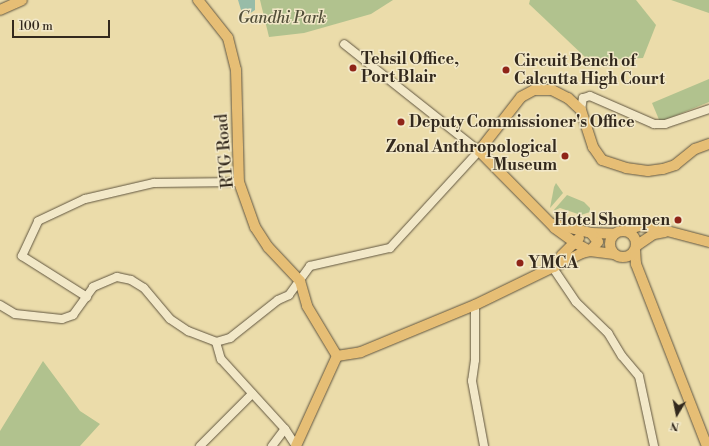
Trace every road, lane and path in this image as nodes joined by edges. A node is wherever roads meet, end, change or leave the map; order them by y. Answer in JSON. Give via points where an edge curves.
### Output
{"nodes":[{"id":1,"x":22,"y":0,"type":"edge"},
{"id":2,"x":198,"y":0,"type":"edge"},
{"id":3,"x":0,"y":10,"type":"edge"},
{"id":4,"x":344,"y":44,"type":"dead end"},
{"id":5,"x":709,"y":109,"type":"edge"},
{"id":6,"x":581,"y":110,"type":"junction"},
{"id":7,"x":709,"y":144,"type":"edge"},
{"id":8,"x":479,"y":151,"type":"junction"},
{"id":9,"x":239,"y":182,"type":"junction"},
{"id":10,"x":550,"y":222,"type":"junction"},
{"id":11,"x":618,"y":232,"type":"junction"},
{"id":12,"x":667,"y":232,"type":"junction"},
{"id":13,"x":591,"y":233,"type":"junction"},
{"id":14,"x":574,"y":242,"type":"junction"},
{"id":15,"x":709,"y":242,"type":"edge"},
{"id":16,"x":636,"y":248,"type":"junction"},
{"id":17,"x":590,"y":251,"type":"junction"},
{"id":18,"x":616,"y":255,"type":"junction"},
{"id":19,"x":553,"y":268,"type":"junction"},
{"id":20,"x":641,"y":276,"type":"junction"},
{"id":21,"x":300,"y":281,"type":"junction"},
{"id":22,"x":87,"y":297,"type":"junction"},
{"id":23,"x":0,"y":305,"type":"edge"},
{"id":24,"x":475,"y":305,"type":"junction"},
{"id":25,"x":216,"y":342,"type":"junction"},
{"id":26,"x":337,"y":356,"type":"junction"},
{"id":27,"x":252,"y":394,"type":"junction"},
{"id":28,"x":285,"y":429,"type":"junction"},
{"id":29,"x":200,"y":446,"type":"edge"},
{"id":30,"x":272,"y":446,"type":"edge"},
{"id":31,"x":296,"y":446,"type":"edge"},
{"id":32,"x":484,"y":446,"type":"edge"},
{"id":33,"x":654,"y":446,"type":"edge"},
{"id":34,"x":707,"y":446,"type":"edge"}],
"edges":[{"from":1,"to":3,"type":"main road"},
{"from":2,"to":9,"type":"main road","name":"RTG Road","via":[[228,38],[236,70]]},
{"from":4,"to":8,"type":"street"},
{"from":5,"to":6,"type":"street","via":[[665,124],[654,124],[590,96],[583,98]]},
{"from":6,"to":7,"type":"main road","via":[[593,147],[602,160],[612,165],[648,172],[663,169],[675,165],[695,149]]},
{"from":6,"to":8,"type":"main road","via":[[568,98],[552,90],[534,90],[521,97]]},
{"from":8,"to":10,"type":"main road"},
{"from":8,"to":21,"type":"street","via":[[390,248],[310,266]]},
{"from":9,"to":21,"type":"main road","name":"RTG Road","via":[[255,227],[268,247]]},
{"from":9,"to":22,"type":"street","via":[[154,183],[85,199],[38,221],[22,256]]},
{"from":10,"to":13,"type":"main road"},
{"from":10,"to":14,"type":"main road"},
{"from":11,"to":12,"type":"main road","via":[[639,226]]},
{"from":11,"to":13,"type":"main road"},
{"from":11,"to":16,"type":"main road","via":[[633,235]]},
{"from":11,"to":18,"type":"main road","via":[[610,242]]},
{"from":12,"to":15,"type":"main road"},
{"from":12,"to":16,"type":"main road","via":[[654,234]]},
{"from":13,"to":14,"type":"main road"},
{"from":13,"to":17,"type":"main road","via":[[598,242]]},
{"from":14,"to":17,"type":"main road"},
{"from":14,"to":19,"type":"main road"},
{"from":16,"to":18,"type":"main road","via":[[626,257]]},
{"from":16,"to":20,"type":"main road"},
{"from":17,"to":18,"type":"main road"},
{"from":17,"to":19,"type":"main road"},
{"from":18,"to":20,"type":"main road"},
{"from":19,"to":24,"type":"main road"},
{"from":19,"to":33,"type":"street","via":[[576,302],[608,333],[622,356],[639,376]]},
{"from":20,"to":34,"type":"main road"},
{"from":21,"to":25,"type":"street","via":[[289,295],[278,300],[230,338]]},
{"from":21,"to":26,"type":"main road","name":"RTG Road","via":[[306,306]]},
{"from":22,"to":23,"type":"street","via":[[73,315],[62,319],[15,314]]},
{"from":22,"to":25,"type":"street","via":[[93,287],[104,281],[116,277],[131,280],[144,288],[170,319],[203,339]]},
{"from":24,"to":26,"type":"main road","via":[[360,352]]},
{"from":24,"to":32,"type":"street","via":[[475,360],[472,381]]},
{"from":25,"to":27,"type":"street","via":[[221,359]]},
{"from":26,"to":31,"type":"main road"},
{"from":27,"to":28,"type":"street"},
{"from":27,"to":29,"type":"street"},
{"from":28,"to":30,"type":"street"},
{"from":28,"to":31,"type":"street"}]}
